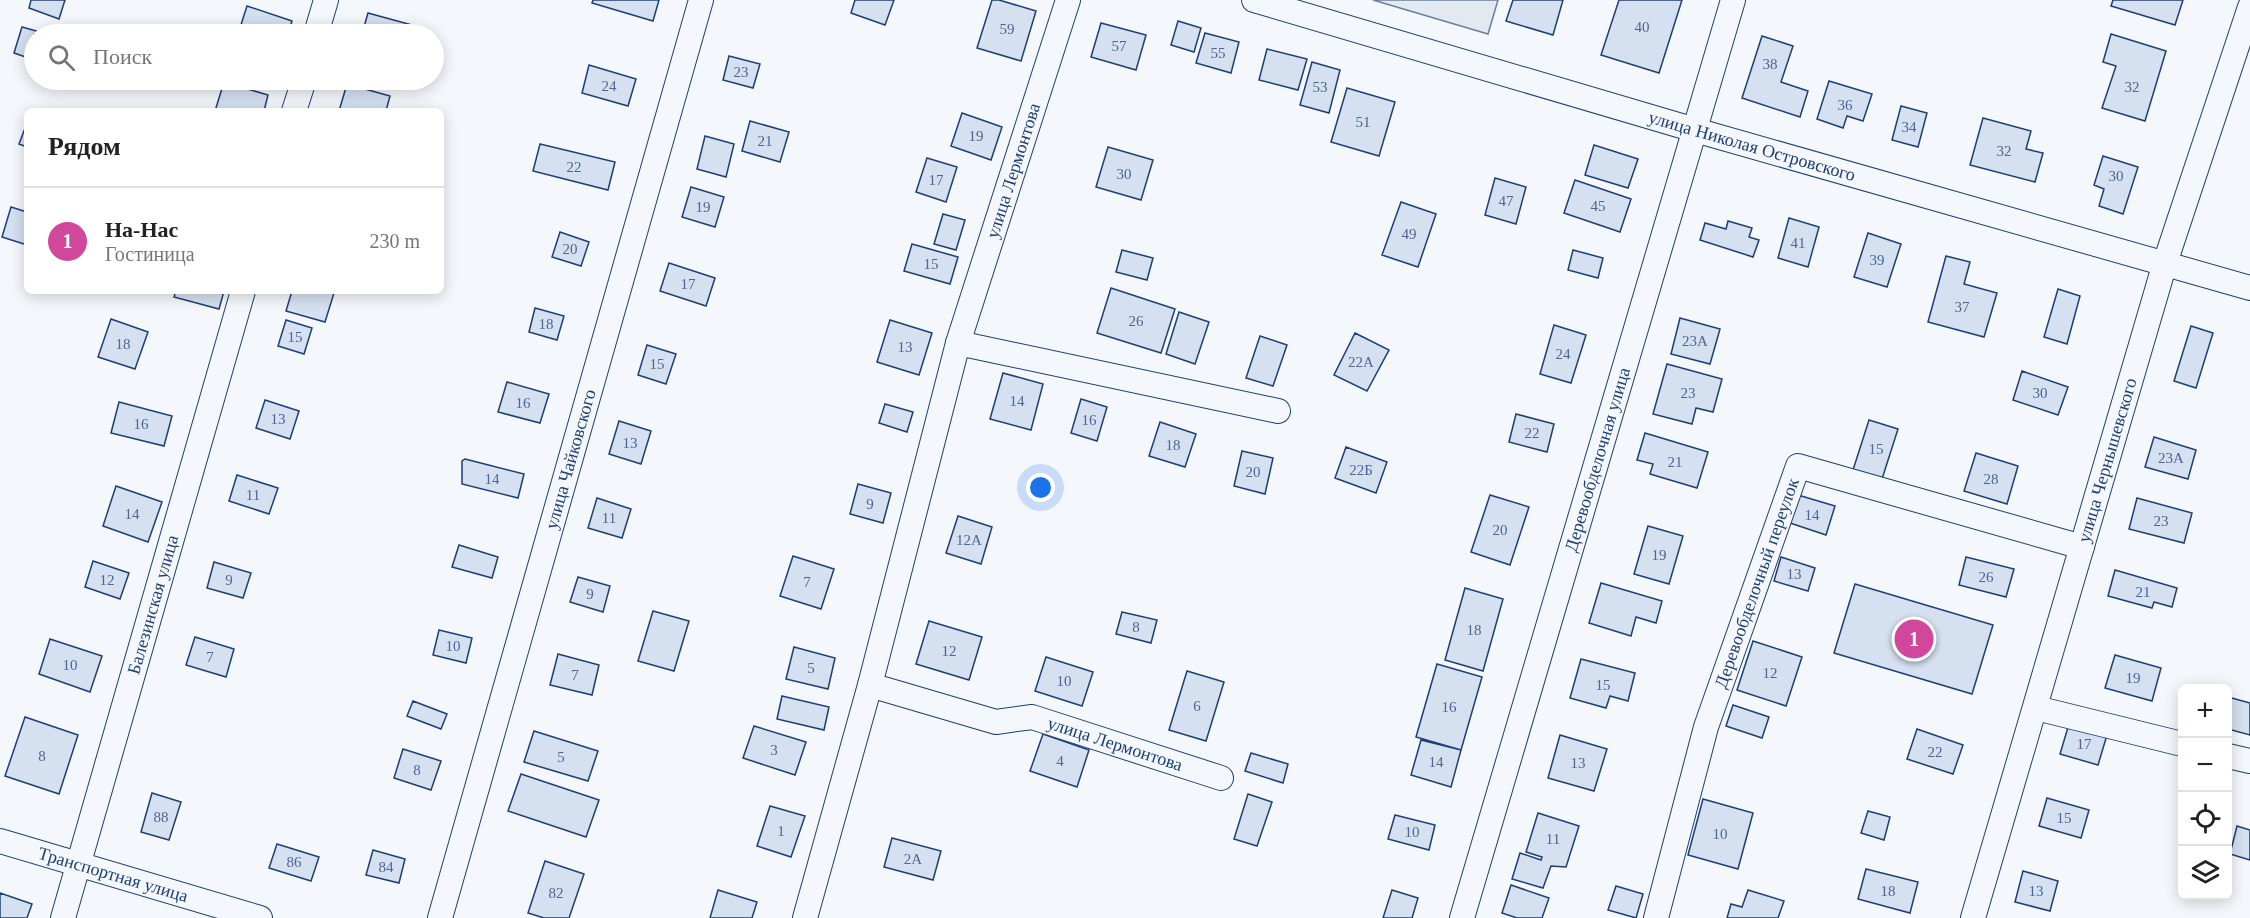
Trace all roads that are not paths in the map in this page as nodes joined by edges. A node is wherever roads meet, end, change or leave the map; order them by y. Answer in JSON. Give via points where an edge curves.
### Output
{"nodes":[{"id":1,"x":326,"y":0,"type":"edge"},
{"id":2,"x":700,"y":0,"type":"edge"},
{"id":3,"x":1068,"y":0,"type":"edge"},
{"id":4,"x":1254,"y":0,"type":"edge"},
{"id":5,"x":1733,"y":0,"type":"edge"},
{"id":6,"x":2250,"y":7,"type":"edge"},
{"id":7,"x":319,"y":24,"type":"edge"},
{"id":8,"x":301,"y":90,"type":"edge"},
{"id":9,"x":295,"y":108,"type":"edge"},
{"id":10,"x":1695,"y":130,"type":"junction"},
{"id":11,"x":2165,"y":263,"type":"junction"},
{"id":12,"x":2250,"y":288,"type":"edge"},
{"id":13,"x":242,"y":294,"type":"edge"},
{"id":14,"x":958,"y":343,"type":"junction"},
{"id":15,"x":1278,"y":411,"type":"dead end"},
{"id":16,"x":2082,"y":547,"type":"junction"},
{"id":17,"x":870,"y":685,"type":"junction"},
{"id":18,"x":2036,"y":708,"type":"junction"},
{"id":19,"x":2178,"y":743,"type":"edge"},
{"id":20,"x":2232,"y":757,"type":"edge"},
{"id":21,"x":2250,"y":761,"type":"edge"},
{"id":22,"x":1221,"y":778,"type":"dead end"},
{"id":23,"x":0,"y":842,"type":"edge"},
{"id":24,"x":78,"y":864,"type":"junction"},
{"id":25,"x":63,"y":918,"type":"edge"},
{"id":26,"x":260,"y":918,"type":"edge"},
{"id":27,"x":440,"y":918,"type":"edge"},
{"id":28,"x":805,"y":918,"type":"edge"},
{"id":29,"x":1462,"y":918,"type":"edge"},
{"id":30,"x":1656,"y":918,"type":"edge"},
{"id":31,"x":1973,"y":918,"type":"edge"}],
"edges":[{"from":1,"to":7,"type":"street"},
{"from":2,"to":27,"type":"street","name":"улица Чайковского"},
{"from":3,"to":14,"type":"street","name":"улица Лермонтова"},
{"from":4,"to":10,"type":"street","name":"улица Николая Островского"},
{"from":5,"to":10,"type":"street","name":"Деревообделочная улица"},
{"from":6,"to":11,"type":"street","name":"улица Чернышевского"},
{"from":8,"to":9,"type":"street"},
{"from":10,"to":11,"type":"street","name":"улица Николая Островского"},
{"from":10,"to":29,"type":"street","name":"Деревообделочная улица"},
{"from":11,"to":12,"type":"street","name":"улица Николая Островского"},
{"from":11,"to":16,"type":"street","name":"улица Чернышевского"},
{"from":13,"to":24,"type":"street","name":"Балезинская улица"},
{"from":14,"to":15,"type":"street"},
{"from":14,"to":17,"type":"street","name":"улица Лермонтова"},
{"from":16,"to":18,"type":"street","name":"улица Чернышевского"},
{"from":16,"to":30,"type":"street","name":"Деревообделочный переулок","via":[[1798,466],[1706,727]]},
{"from":17,"to":22,"type":"street","name":"улица Лермонтова","via":[[996,722],[1032,717]]},
{"from":17,"to":28,"type":"street","name":"улица Лермонтова"},
{"from":18,"to":19,"type":"street"},
{"from":18,"to":31,"type":"street","name":"улица Чернышевского"},
{"from":20,"to":21,"type":"street"},
{"from":23,"to":24,"type":"street","name":"Транспортная улица"},
{"from":24,"to":25,"type":"street","name":"Балезинская улица"},
{"from":24,"to":26,"type":"street","name":"Транспортная улица"}]}
